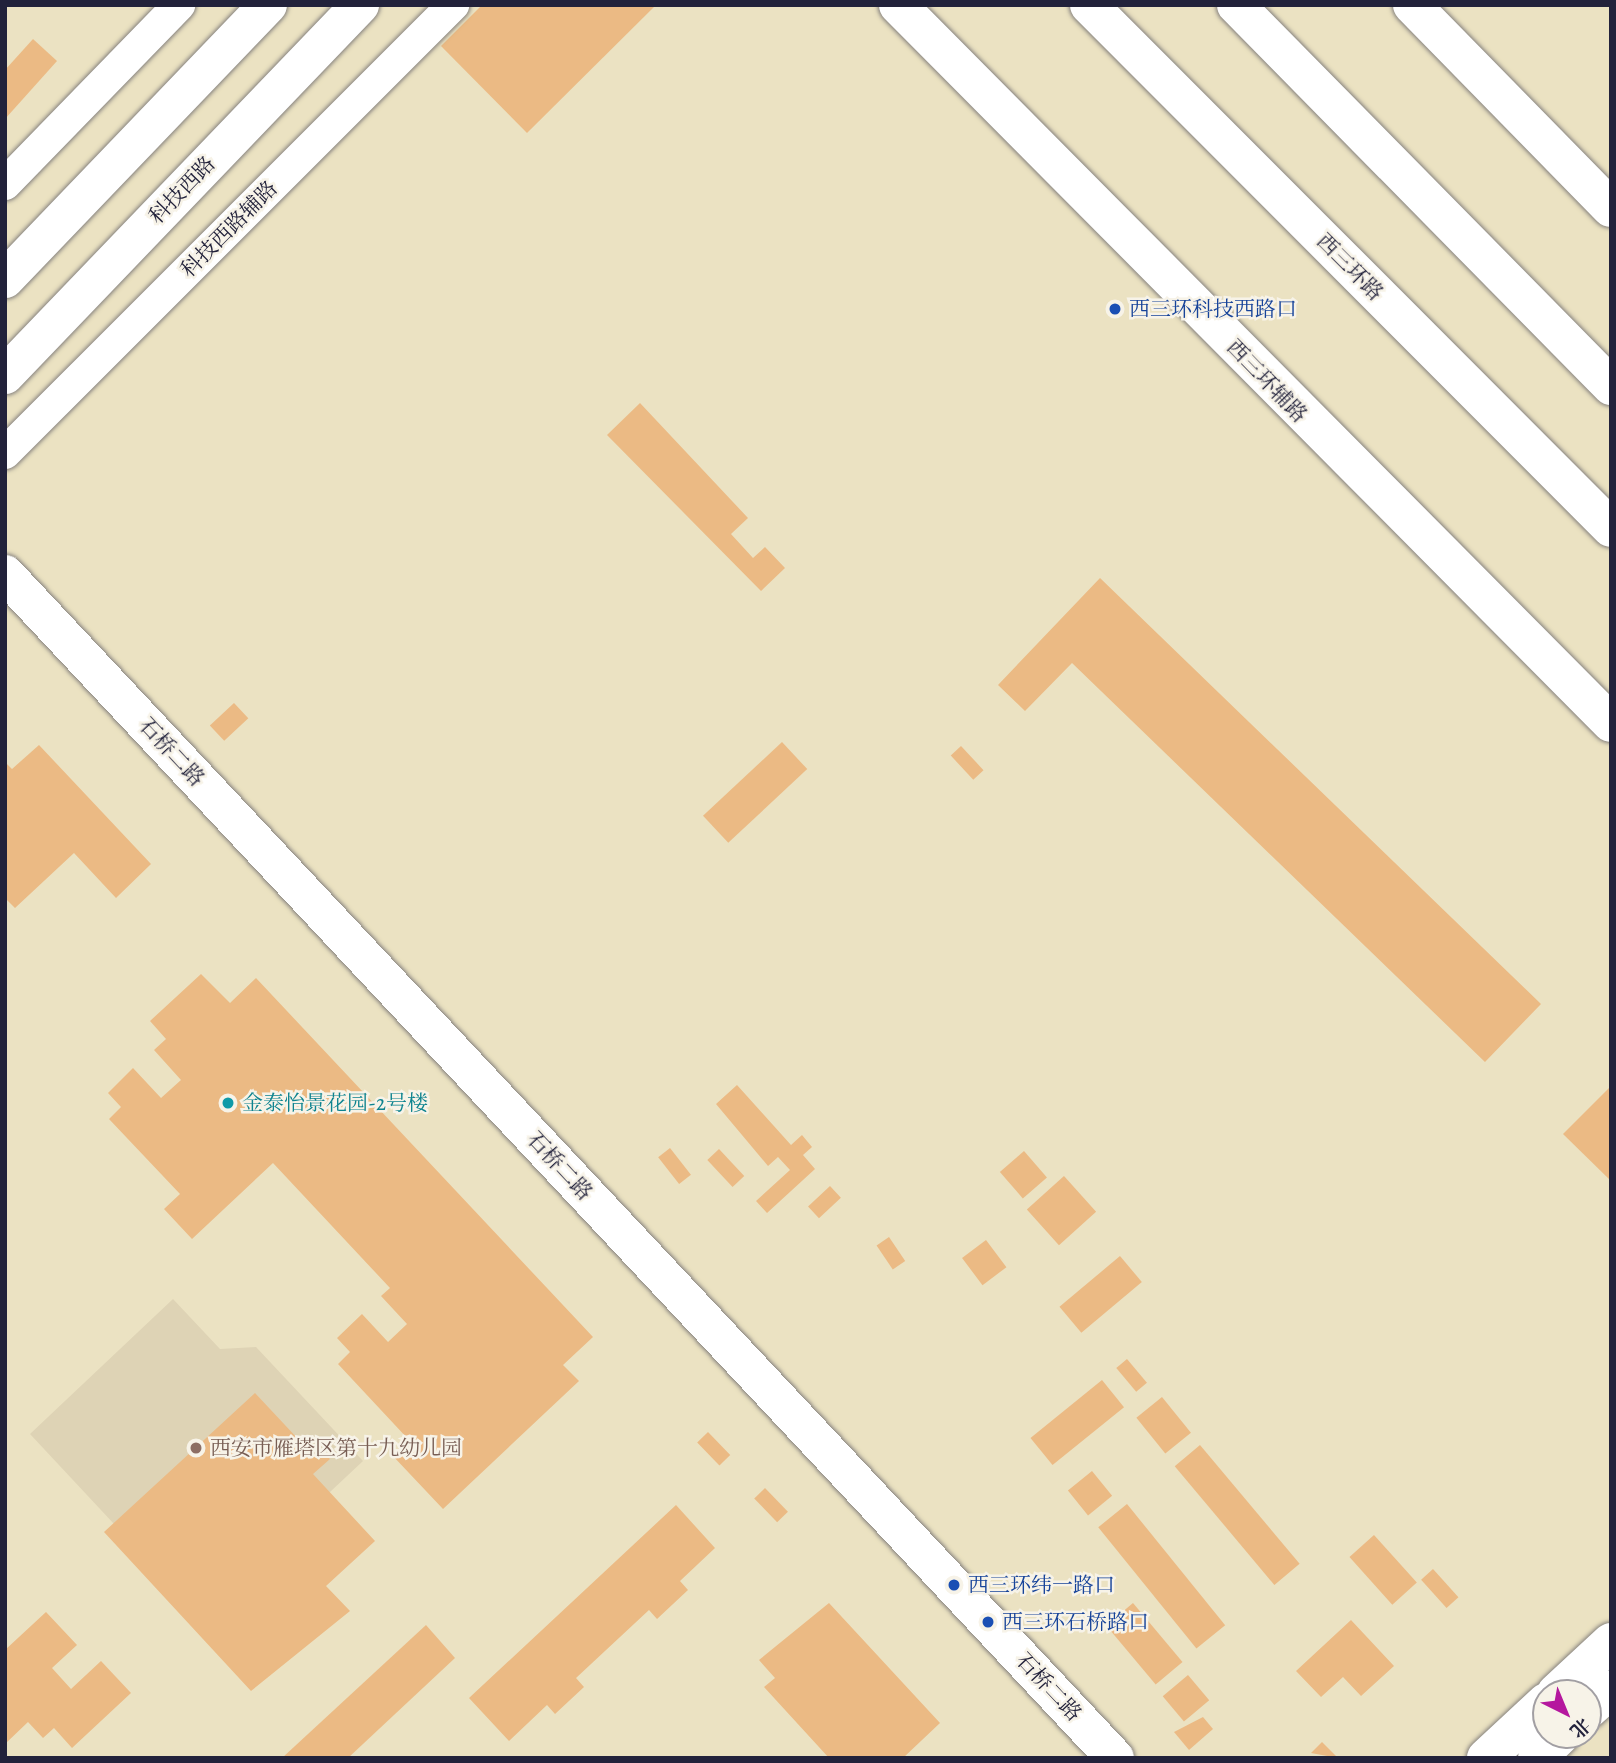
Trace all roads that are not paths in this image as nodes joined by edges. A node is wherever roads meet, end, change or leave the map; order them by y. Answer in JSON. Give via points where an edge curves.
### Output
{"nodes":[{"id":1,"x":179,"y":5,"type":"edge"},
{"id":2,"x":268,"y":5,"type":"edge"},
{"id":3,"x":360,"y":5,"type":"edge"},
{"id":4,"x":453,"y":5,"type":"edge"},
{"id":5,"x":898,"y":5,"type":"edge"},
{"id":6,"x":1089,"y":5,"type":"edge"},
{"id":7,"x":1236,"y":5,"type":"edge"},
{"id":8,"x":1412,"y":5,"type":"edge"},
{"id":9,"x":5,"y":184,"type":"edge"},
{"id":10,"x":1611,"y":208,"type":"edge"},
{"id":11,"x":5,"y":279,"type":"edge"},
{"id":12,"x":5,"y":375,"type":"edge"},
{"id":13,"x":1611,"y":386,"type":"edge"},
{"id":14,"x":5,"y":453,"type":"edge"},
{"id":15,"x":1611,"y":528,"type":"edge"},
{"id":16,"x":5,"y":574,"type":"edge"},
{"id":17,"x":1611,"y":723,"type":"edge"},
{"id":18,"x":1611,"y":1642,"type":"edge"},
{"id":19,"x":1571,"y":1679,"type":"edge"},
{"id":20,"x":1532,"y":1715,"type":"edge"},
{"id":21,"x":1115,"y":1758,"type":"edge"},
{"id":22,"x":1486,"y":1758,"type":"edge"}],
"edges":[{"from":1,"to":9,"type":"street"},
{"from":2,"to":11,"type":"main road"},
{"from":3,"to":12,"type":"main road","name":"科技西路"},
{"from":4,"to":14,"type":"street","name":"科技西路辅路"},
{"from":5,"to":17,"type":"main road","name":"西三环辅路"},
{"from":6,"to":15,"type":"main road","name":"西三环路"},
{"from":7,"to":13,"type":"main road"},
{"from":8,"to":10,"type":"main road"},
{"from":16,"to":21,"type":"main road","name":"石桥二路"},
{"from":18,"to":19,"type":"main road"},
{"from":20,"to":22,"type":"main road"}]}
